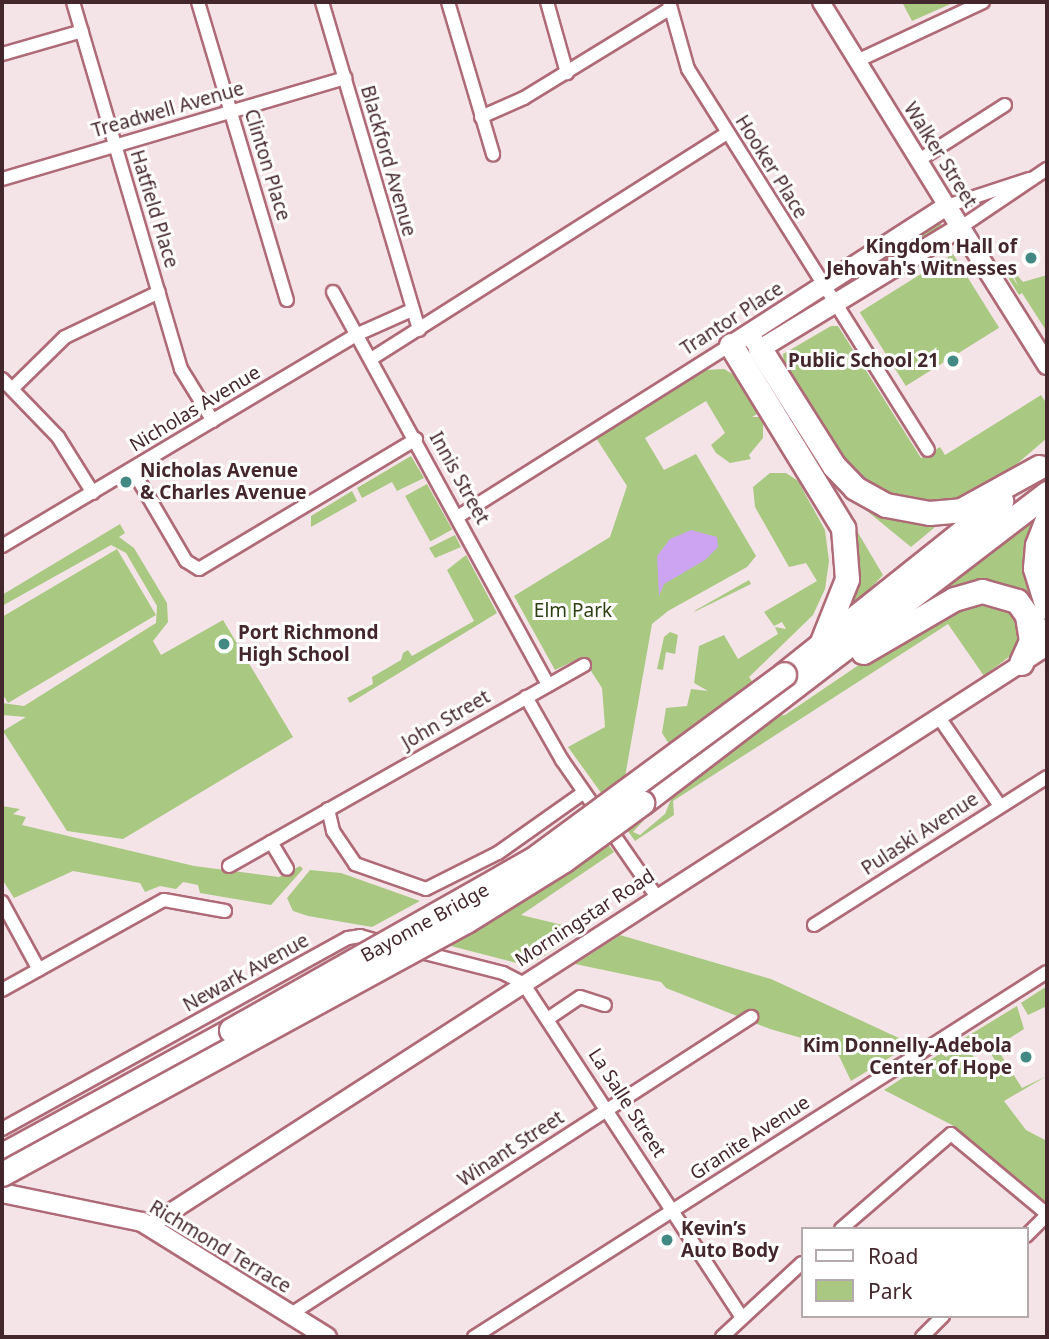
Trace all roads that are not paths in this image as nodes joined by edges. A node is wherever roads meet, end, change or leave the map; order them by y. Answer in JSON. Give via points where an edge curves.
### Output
{"nodes":[{"id":1,"x":73,"y":2,"type":"edge"},
{"id":2,"x":198,"y":2,"type":"edge"},
{"id":3,"x":322,"y":2,"type":"edge"},
{"id":4,"x":447,"y":2,"type":"edge"},
{"id":5,"x":547,"y":2,"type":"edge"},
{"id":6,"x":821,"y":2,"type":"edge"},
{"id":7,"x":983,"y":2,"type":"edge"},
{"id":8,"x":670,"y":5,"type":"edge"},
{"id":9,"x":82,"y":31,"type":"junction"},
{"id":10,"x":2,"y":54,"type":"edge"},
{"id":11,"x":857,"y":61,"type":"junction"},
{"id":12,"x":567,"y":73,"type":"junction"},
{"id":13,"x":345,"y":78,"type":"junction"},
{"id":14,"x":1005,"y":105,"type":"dead end"},
{"id":15,"x":231,"y":112,"type":"junction"},
{"id":16,"x":481,"y":117,"type":"junction"},
{"id":17,"x":726,"y":134,"type":"junction"},
{"id":18,"x":115,"y":146,"type":"junction"},
{"id":19,"x":493,"y":154,"type":"dead end"},
{"id":20,"x":919,"y":160,"type":"junction"},
{"id":21,"x":1042,"y":173,"type":"edge"},
{"id":22,"x":2,"y":179,"type":"edge"},
{"id":23,"x":947,"y":205,"type":"junction"},
{"id":24,"x":961,"y":227,"type":"junction"},
{"id":25,"x":822,"y":285,"type":"junction"},
{"id":26,"x":159,"y":292,"type":"junction"},
{"id":27,"x":333,"y":292,"type":"dead end"},
{"id":28,"x":287,"y":300,"type":"dead end"},
{"id":29,"x":834,"y":303,"type":"junction"},
{"id":30,"x":412,"y":310,"type":"junction"},
{"id":31,"x":419,"y":330,"type":"junction"},
{"id":32,"x":358,"y":334,"type":"junction"},
{"id":33,"x":747,"y":342,"type":"junction"},
{"id":34,"x":371,"y":359,"type":"junction"},
{"id":35,"x":1047,"y":365,"type":"edge"},
{"id":36,"x":2,"y":379,"type":"edge"},
{"id":37,"x":12,"y":389,"type":"junction"},
{"id":38,"x":213,"y":421,"type":"junction"},
{"id":39,"x":416,"y":439,"type":"junction"},
{"id":40,"x":928,"y":450,"type":"dead end"},
{"id":41,"x":1043,"y":463,"type":"edge"},
{"id":42,"x":132,"y":469,"type":"junction"},
{"id":43,"x":93,"y":493,"type":"junction"},
{"id":44,"x":1047,"y":493,"type":"edge"},
{"id":45,"x":458,"y":516,"type":"junction"},
{"id":46,"x":1047,"y":519,"type":"edge"},
{"id":47,"x":2,"y":546,"type":"edge"},
{"id":48,"x":1039,"y":603,"type":"edge"},
{"id":49,"x":1047,"y":645,"type":"edge"},
{"id":50,"x":820,"y":647,"type":"junction"},
{"id":51,"x":1021,"y":663,"type":"junction"},
{"id":52,"x":584,"y":666,"type":"dead end"},
{"id":53,"x":790,"y":680,"type":"junction"},
{"id":54,"x":548,"y":685,"type":"junction"},
{"id":55,"x":526,"y":697,"type":"junction"},
{"id":56,"x":938,"y":716,"type":"junction"},
{"id":57,"x":1047,"y":777,"type":"edge"},
{"id":58,"x":583,"y":792,"type":"junction"},
{"id":59,"x":1000,"y":806,"type":"junction"},
{"id":60,"x":328,"y":810,"type":"junction"},
{"id":61,"x":271,"y":842,"type":"junction"},
{"id":62,"x":229,"y":866,"type":"dead end"},
{"id":63,"x":287,"y":869,"type":"dead end"},
{"id":64,"x":656,"y":896,"type":"junction"},
{"id":65,"x":2,"y":902,"type":"edge"},
{"id":66,"x":225,"y":911,"type":"dead end"},
{"id":67,"x":814,"y":925,"type":"dead end"},
{"id":68,"x":39,"y":970,"type":"junction"},
{"id":69,"x":1047,"y":972,"type":"edge"},
{"id":70,"x":523,"y":983,"type":"junction"},
{"id":71,"x":2,"y":990,"type":"edge"},
{"id":72,"x":605,"y":1005,"type":"dead end"},
{"id":73,"x":751,"y":1017,"type":"dead end"},
{"id":74,"x":549,"y":1018,"type":"junction"},
{"id":75,"x":608,"y":1109,"type":"junction"},
{"id":76,"x":2,"y":1129,"type":"edge"},
{"id":77,"x":2,"y":1155,"type":"edge"},
{"id":78,"x":2,"y":1174,"type":"edge"},
{"id":79,"x":2,"y":1194,"type":"edge"},
{"id":80,"x":673,"y":1210,"type":"junction"},
{"id":81,"x":1047,"y":1215,"type":"edge"},
{"id":82,"x":149,"y":1226,"type":"junction"},
{"id":83,"x":843,"y":1227,"type":"edge"},
{"id":84,"x":1028,"y":1234,"type":"edge"},
{"id":85,"x":800,"y":1265,"type":"edge"},
{"id":86,"x":291,"y":1314,"type":"junction"},
{"id":87,"x":741,"y":1316,"type":"junction"},
{"id":88,"x":941,"y":1318,"type":"edge"},
{"id":89,"x":327,"y":1337,"type":"edge"},
{"id":90,"x":474,"y":1337,"type":"edge"},
{"id":91,"x":722,"y":1337,"type":"edge"},
{"id":92,"x":922,"y":1337,"type":"edge"}],
"edges":[{"from":1,"to":9,"type":"street","name":"Hatfield Place"},
{"from":2,"to":15,"type":"street","name":"Clinton Place"},
{"from":3,"to":13,"type":"street","name":"Blackford Avenue"},
{"from":4,"to":16,"type":"street"},
{"from":5,"to":12,"type":"street"},
{"from":6,"to":11,"type":"street","name":"Walker Street"},
{"from":7,"to":11,"type":"street"},
{"from":8,"to":12,"type":"street"},
{"from":8,"to":17,"type":"street","name":"Hooker Place","via":[[688,69]]},
{"from":9,"to":10,"type":"street"},
{"from":9,"to":18,"type":"street","name":"Hatfield Place"},
{"from":11,"to":20,"type":"street","name":"Walker Street"},
{"from":12,"to":16,"type":"street"},
{"from":13,"to":15,"type":"street","name":"Treadwell Avenue"},
{"from":13,"to":30,"type":"street","name":"Blackford Avenue"},
{"from":14,"to":20,"type":"street"},
{"from":15,"to":18,"type":"street","name":"Treadwell Avenue"},
{"from":15,"to":28,"type":"street","name":"Clinton Place"},
{"from":16,"to":19,"type":"street"},
{"from":17,"to":25,"type":"street","name":"Hooker Place"},
{"from":17,"to":31,"type":"street"},
{"from":18,"to":22,"type":"street","name":"Treadwell Avenue"},
{"from":18,"to":26,"type":"street","name":"Hatfield Place"},
{"from":20,"to":23,"type":"street","name":"Walker Street"},
{"from":21,"to":23,"type":"street","name":"Trantor Place"},
{"from":21,"to":24,"type":"street","name":"Trantor Place"},
{"from":23,"to":24,"type":"main road","name":"Walker Street"},
{"from":23,"to":25,"type":"main road","name":"Trantor Place"},
{"from":24,"to":29,"type":"main road","name":"Trantor Place"},
{"from":24,"to":35,"type":"main road","name":"Walker Street"},
{"from":25,"to":29,"type":"street","name":"Hooker Place"},
{"from":25,"to":33,"type":"main road","name":"Trantor Place"},
{"from":26,"to":37,"type":"street","via":[[65,337]]},
{"from":26,"to":38,"type":"street","name":"Hatfield Place","via":[[181,369]]},
{"from":27,"to":32,"type":"street","name":"Innis Street"},
{"from":29,"to":33,"type":"main road","name":"Trantor Place"},
{"from":29,"to":40,"type":"street","name":"Hooker Place"},
{"from":30,"to":31,"type":"street","name":"Blackford Avenue"},
{"from":30,"to":32,"type":"street","name":"Nicholas Avenue"},
{"from":31,"to":34,"type":"street"},
{"from":32,"to":34,"type":"street","name":"Innis Street"},
{"from":32,"to":38,"type":"street","name":"Nicholas Avenue"},
{"from":33,"to":41,"type":"highway","via":[[834,466],[855,488],[886,505],[920,513],[961,510]]},
{"from":33,"to":45,"type":"street","name":"Trantor Place"},
{"from":33,"to":50,"type":"highway","via":[[843,528],[847,579]]},
{"from":34,"to":39,"type":"street","name":"Innis Street"},
{"from":36,"to":37,"type":"street"},
{"from":37,"to":43,"type":"street","via":[[58,436]]},
{"from":38,"to":42,"type":"street","name":"Nicholas Avenue"},
{"from":39,"to":42,"type":"street","via":[[195,569],[186,562]]},
{"from":39,"to":45,"type":"street","name":"Innis Street"},
{"from":41,"to":50,"type":"highway","name":"Bayonne Bridge","via":[[939,554]]},
{"from":42,"to":43,"type":"street","name":"Nicholas Avenue"},
{"from":43,"to":47,"type":"street","name":"Nicholas Avenue"},
{"from":44,"to":53,"type":"highway"},
{"from":45,"to":54,"type":"street","name":"Innis Street"},
{"from":46,"to":48,"type":"highway","via":[[1036,561]]},
{"from":48,"to":49,"type":"highway"},
{"from":48,"to":51,"type":"highway"},
{"from":48,"to":53,"type":"highway","via":[[995,592],[965,594],[826,676]]},
{"from":49,"to":51,"type":"street","name":"Morningstar Road"},
{"from":50,"to":53,"type":"highway","name":"Bayonne Bridge"},
{"from":51,"to":56,"type":"street","name":"Morningstar Road"},
{"from":52,"to":54,"type":"street","name":"John Street"},
{"from":53,"to":77,"type":"highway","name":"Bayonne Bridge","bridge":true,"via":[[499,881]]},
{"from":53,"to":78,"type":"highway","name":"Bayonne Bridge","bridge":true,"via":[[617,822],[500,900]]},
{"from":54,"to":55,"type":"street","name":"John Street"},
{"from":55,"to":58,"type":"street"},
{"from":55,"to":60,"type":"street","name":"John Street"},
{"from":56,"to":59,"type":"street"},
{"from":56,"to":64,"type":"street","name":"Morningstar Road"},
{"from":57,"to":59,"type":"street","name":"Pulaski Avenue"},
{"from":58,"to":60,"type":"street","via":[[498,853],[432,888],[414,887],[355,864],[332,831]]},
{"from":58,"to":64,"type":"street"},
{"from":59,"to":67,"type":"street","name":"Pulaski Avenue"},
{"from":60,"to":61,"type":"street","name":"John Street"},
{"from":61,"to":62,"type":"street","name":"John Street"},
{"from":61,"to":63,"type":"street"},
{"from":64,"to":70,"type":"street","name":"Morningstar Road"},
{"from":65,"to":68,"type":"street"},
{"from":66,"to":68,"type":"street","via":[[164,900]]},
{"from":68,"to":71,"type":"street"},
{"from":69,"to":80,"type":"street","name":"Granite Avenue"},
{"from":70,"to":74,"type":"street","name":"La Salle Street"},
{"from":70,"to":76,"type":"street","name":"Newark Avenue","via":[[503,973],[354,937]]},
{"from":70,"to":82,"type":"street","name":"Morningstar Road"},
{"from":72,"to":74,"type":"street","via":[[580,997]]},
{"from":73,"to":75,"type":"street","name":"Winant Street"},
{"from":74,"to":75,"type":"street","name":"La Salle Street"},
{"from":75,"to":80,"type":"street","name":"La Salle Street"},
{"from":75,"to":86,"type":"street","name":"Winant Street"},
{"from":79,"to":82,"type":"main road","name":"Richmond Terrace"},
{"from":80,"to":87,"type":"street","name":"La Salle Street"},
{"from":80,"to":90,"type":"street","name":"Granite Avenue"},
{"from":81,"to":83,"type":"street","via":[[951,1134]]},
{"from":81,"to":84,"type":"street"},
{"from":82,"to":86,"type":"main road","name":"Richmond Terrace"},
{"from":85,"to":87,"type":"street"},
{"from":86,"to":89,"type":"main road","name":"Richmond Terrace"},
{"from":87,"to":91,"type":"street"},
{"from":88,"to":92,"type":"street"}]}
